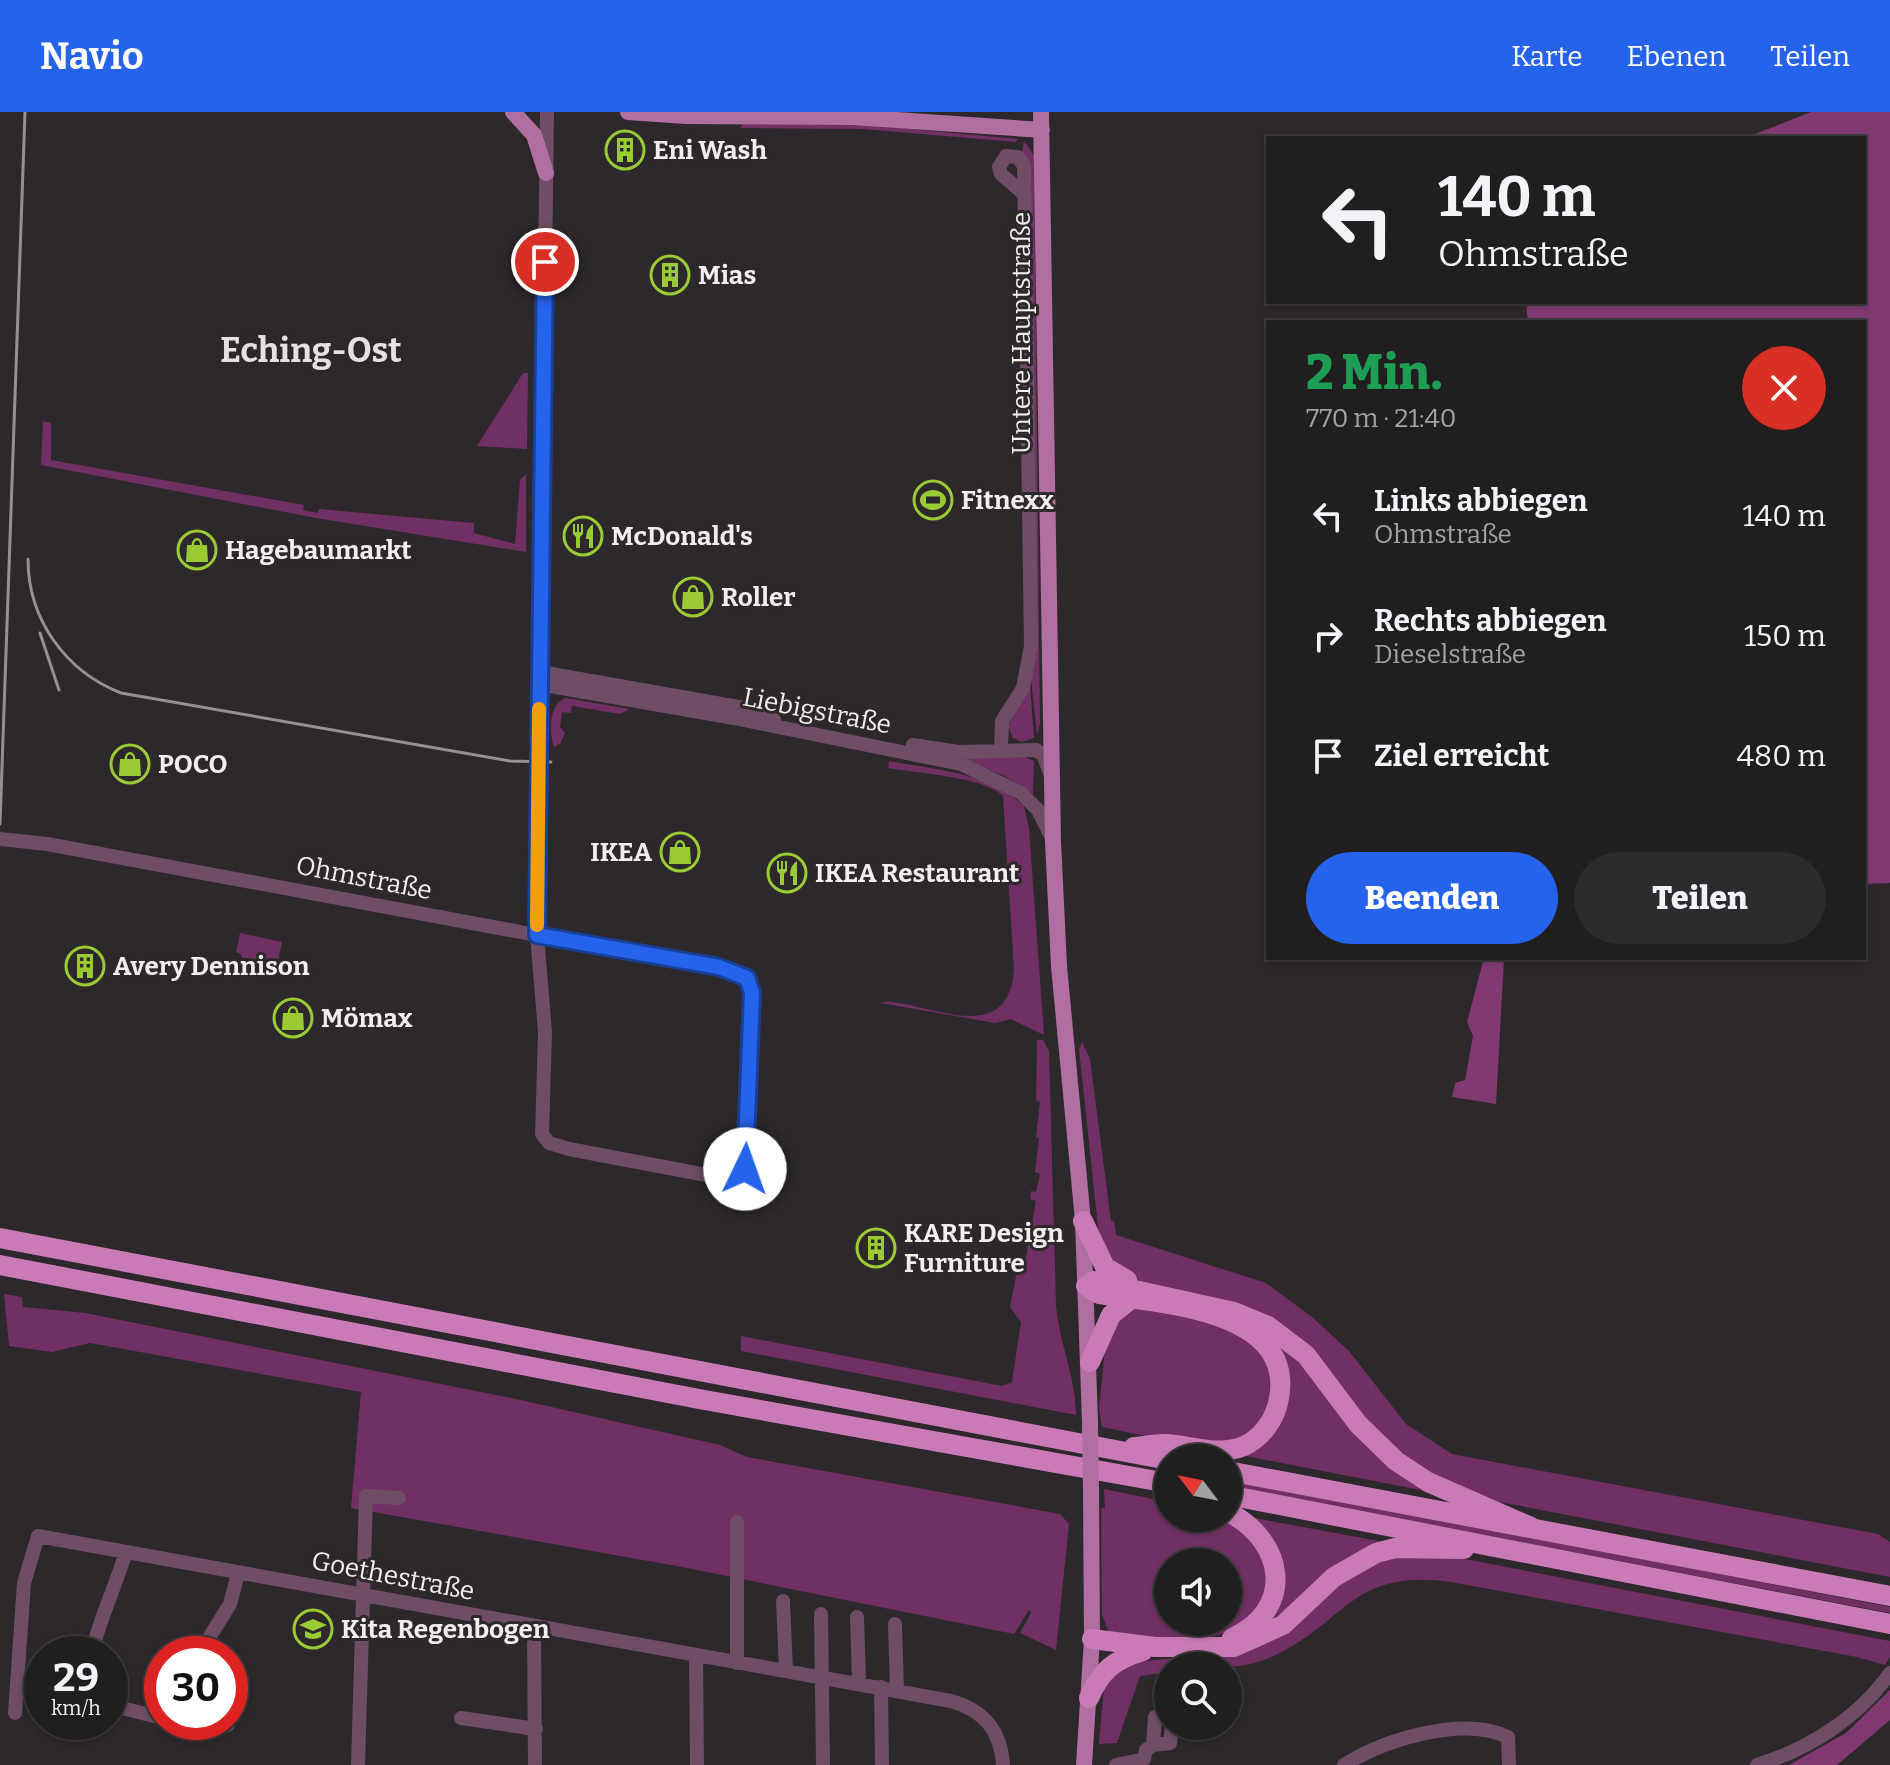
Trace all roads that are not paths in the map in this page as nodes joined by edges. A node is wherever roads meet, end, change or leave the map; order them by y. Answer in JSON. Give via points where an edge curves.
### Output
{"nodes":[{"id":1,"x":513,"y":112,"type":"edge"},
{"id":2,"x":547,"y":112,"type":"edge"},
{"id":3,"x":628,"y":112,"type":"edge"},
{"id":4,"x":1021,"y":112,"type":"edge"},
{"id":5,"x":1041,"y":112,"type":"edge"},
{"id":6,"x":665,"y":114,"type":"edge"},
{"id":7,"x":853,"y":114,"type":"edge"},
{"id":8,"x":992,"y":126,"type":"junction"},
{"id":9,"x":1042,"y":130,"type":"junction"},
{"id":10,"x":546,"y":173,"type":"junction"},
{"id":11,"x":1024,"y":194,"type":"dead end"},
{"id":12,"x":540,"y":678,"type":"junction"},
{"id":13,"x":1050,"y":725,"type":"junction"},
{"id":14,"x":1001,"y":750,"type":"junction"},
{"id":15,"x":1036,"y":750,"type":"junction"},
{"id":16,"x":1052,"y":777,"type":"junction"},
{"id":17,"x":0,"y":839,"type":"edge"},
{"id":18,"x":1053,"y":841,"type":"junction"},
{"id":19,"x":537,"y":935,"type":"junction"},
{"id":20,"x":1083,"y":1221,"type":"junction"},
{"id":21,"x":5,"y":1239,"type":"edge"},
{"id":22,"x":4,"y":1266,"type":"edge"},
{"id":23,"x":1086,"y":1286,"type":"junction"},
{"id":24,"x":1136,"y":1294,"type":"junction"},
{"id":25,"x":1090,"y":1362,"type":"junction"},
{"id":26,"x":1114,"y":1450,"type":"junction"},
{"id":27,"x":1154,"y":1457,"type":"edge"},
{"id":28,"x":1242,"y":1474,"type":"edge"},
{"id":29,"x":1154,"y":1482,"type":"edge"},
{"id":30,"x":399,"y":1498,"type":"dead end"},
{"id":31,"x":1242,"y":1498,"type":"edge"},
{"id":32,"x":1242,"y":1520,"type":"edge"},
{"id":33,"x":737,"y":1522,"type":"dead end"},
{"id":34,"x":1531,"y":1527,"type":"junction"},
{"id":35,"x":1519,"y":1549,"type":"junction"},
{"id":36,"x":126,"y":1552,"type":"junction"},
{"id":37,"x":238,"y":1574,"type":"junction"},
{"id":38,"x":364,"y":1595,"type":"junction"},
{"id":39,"x":1890,"y":1596,"type":"edge"},
{"id":40,"x":783,"y":1601,"type":"dead end"},
{"id":41,"x":821,"y":1614,"type":"dead end"},
{"id":42,"x":857,"y":1617,"type":"dead end"},
{"id":43,"x":895,"y":1624,"type":"dead end"},
{"id":44,"x":1890,"y":1624,"type":"edge"},
{"id":45,"x":534,"y":1628,"type":"junction"},
{"id":46,"x":96,"y":1636,"type":"edge"},
{"id":47,"x":210,"y":1636,"type":"edge"},
{"id":48,"x":1092,"y":1644,"type":"junction"},
{"id":49,"x":1155,"y":1647,"type":"junction"},
{"id":50,"x":1214,"y":1647,"type":"junction"},
{"id":51,"x":696,"y":1655,"type":"junction"},
{"id":52,"x":1122,"y":1658,"type":"junction"},
{"id":53,"x":737,"y":1663,"type":"junction"},
{"id":54,"x":786,"y":1670,"type":"junction"},
{"id":55,"x":1890,"y":1673,"type":"edge"},
{"id":56,"x":823,"y":1675,"type":"junction"},
{"id":57,"x":859,"y":1682,"type":"junction"},
{"id":58,"x":881,"y":1687,"type":"junction"},
{"id":59,"x":897,"y":1690,"type":"junction"},
{"id":60,"x":1089,"y":1698,"type":"junction"},
{"id":61,"x":15,"y":1713,"type":"dead end"},
{"id":62,"x":461,"y":1718,"type":"dead end"},
{"id":63,"x":536,"y":1729,"type":"junction"},
{"id":64,"x":1154,"y":1731,"type":"edge"},
{"id":65,"x":1170,"y":1740,"type":"edge"},
{"id":66,"x":1153,"y":1745,"type":"junction"},
{"id":67,"x":358,"y":1765,"type":"edge"},
{"id":68,"x":535,"y":1765,"type":"edge"},
{"id":69,"x":697,"y":1765,"type":"edge"},
{"id":70,"x":823,"y":1765,"type":"edge"},
{"id":71,"x":882,"y":1765,"type":"edge"},
{"id":72,"x":1003,"y":1765,"type":"edge"},
{"id":73,"x":1084,"y":1765,"type":"edge"},
{"id":74,"x":1116,"y":1765,"type":"edge"},
{"id":75,"x":1344,"y":1765,"type":"edge"},
{"id":76,"x":1509,"y":1765,"type":"edge"},
{"id":77,"x":1757,"y":1765,"type":"edge"}],
"edges":[{"from":1,"to":10,"type":"main road","via":[[534,135]]},
{"from":2,"to":10,"type":"street"},
{"from":3,"to":6,"type":"main road"},
{"from":4,"to":8,"type":"main road"},
{"from":5,"to":9,"type":"main road","name":"Untere Hauptstraße"},
{"from":6,"to":7,"type":"main road"},
{"from":7,"to":8,"type":"main road"},
{"from":8,"to":9,"type":"main road"},
{"from":9,"to":13,"type":"main road","name":"Untere Hauptstraße"},
{"from":10,"to":12,"type":"street"},
{"from":11,"to":14,"type":"street","via":[[1031,646],[1027,676],[1002,721]]},
{"from":12,"to":14,"type":"street","name":"Liebigstraße","via":[[744,708],[765,718],[958,752]]},
{"from":12,"to":18,"type":"street","name":"Liebigstraße","via":[[961,764],[1021,793],[1038,810]]},
{"from":12,"to":19,"type":"street"},
{"from":13,"to":15,"type":"street"},
{"from":13,"to":16,"type":"main road","name":"Untere Hauptstraße"},
{"from":14,"to":15,"type":"street","name":"Liebigstraße"},
{"from":15,"to":16,"type":"street"},
{"from":16,"to":18,"type":"main road","name":"Untere Hauptstraße"},
{"from":17,"to":19,"type":"street","name":"Ohmstraße"},
{"from":18,"to":20,"type":"main road","name":"Untere Hauptstraße"},
{"from":19,"to":19,"type":"street","name":"Ohmstraße","via":[[545,1032],[544,1140],[729,1178],[745,1169],[752,993],[747,978],[719,967]]},
{"from":20,"to":23,"type":"main road","name":"Untere Hauptstraße"},
{"from":20,"to":24,"type":"highway","via":[[1105,1267]]},
{"from":21,"to":26,"type":"highway"},
{"from":22,"to":29,"type":"highway"},
{"from":23,"to":24,"type":"highway","via":[[1099,1294]]},
{"from":23,"to":25,"type":"main road","name":"Untere Hauptstraße"},
{"from":24,"to":25,"type":"highway","via":[[1111,1315]]},
{"from":24,"to":26,"type":"highway","via":[[1250,1330],[1265,1343],[1276,1364],[1279,1397],[1267,1427],[1243,1447],[1209,1451],[1164,1444]]},
{"from":24,"to":34,"type":"highway","via":[[1234,1312],[1268,1326],[1306,1355],[1367,1434],[1396,1461],[1428,1482]]},
{"from":25,"to":48,"type":"main road","name":"Untere Hauptstraße","bridge":true},
{"from":26,"to":27,"type":"highway"},
{"from":28,"to":34,"type":"highway"},
{"from":30,"to":38,"type":"street","via":[[366,1496]]},
{"from":31,"to":35,"type":"highway"},
{"from":32,"to":50,"type":"highway","via":[[1265,1541],[1276,1584],[1257,1622]]},
{"from":33,"to":53,"type":"street"},
{"from":34,"to":39,"type":"highway"},
{"from":35,"to":44,"type":"highway"},
{"from":35,"to":50,"type":"highway","via":[[1395,1548],[1376,1553],[1334,1577],[1273,1632],[1234,1647]]},
{"from":36,"to":37,"type":"street","name":"Goethestraße"},
{"from":36,"to":46,"type":"street"},
{"from":36,"to":61,"type":"street","name":"Goethestraße","via":[[38,1536],[24,1583]]},
{"from":37,"to":38,"type":"street","name":"Goethestraße"},
{"from":37,"to":47,"type":"street","via":[[230,1604]]},
{"from":38,"to":45,"type":"street","name":"Goethestraße"},
{"from":38,"to":67,"type":"street"},
{"from":40,"to":54,"type":"street"},
{"from":41,"to":56,"type":"street"},
{"from":42,"to":57,"type":"street"},
{"from":43,"to":59,"type":"street"},
{"from":45,"to":51,"type":"street","name":"Goethestraße"},
{"from":45,"to":63,"type":"street"},
{"from":48,"to":49,"type":"highway"},
{"from":48,"to":52,"type":"highway","via":[[1099,1655]]},
{"from":48,"to":60,"type":"main road"},
{"from":49,"to":50,"type":"highway"},
{"from":49,"to":52,"type":"highway"},
{"from":51,"to":53,"type":"street","name":"Goethestraße"},
{"from":51,"to":69,"type":"street"},
{"from":52,"to":60,"type":"highway","via":[[1107,1667]]},
{"from":53,"to":54,"type":"street","name":"Goethestraße"},
{"from":54,"to":56,"type":"street","name":"Goethestraße"},
{"from":55,"to":77,"type":"street","via":[[1850,1716],[1814,1742]]},
{"from":56,"to":57,"type":"street","name":"Goethestraße"},
{"from":56,"to":70,"type":"street"},
{"from":57,"to":58,"type":"street","name":"Goethestraße"},
{"from":58,"to":59,"type":"street","name":"Goethestraße"},
{"from":58,"to":71,"type":"street"},
{"from":59,"to":72,"type":"street","name":"Goethestraße","via":[[971,1707],[998,1738]]},
{"from":60,"to":73,"type":"main road"},
{"from":62,"to":63,"type":"street"},
{"from":63,"to":68,"type":"street"},
{"from":64,"to":66,"type":"street"},
{"from":65,"to":66,"type":"street"},
{"from":66,"to":74,"type":"street","via":[[1144,1759]]},
{"from":75,"to":76,"type":"street","via":[[1369,1749],[1425,1732],[1494,1730],[1508,1737]]}]}
